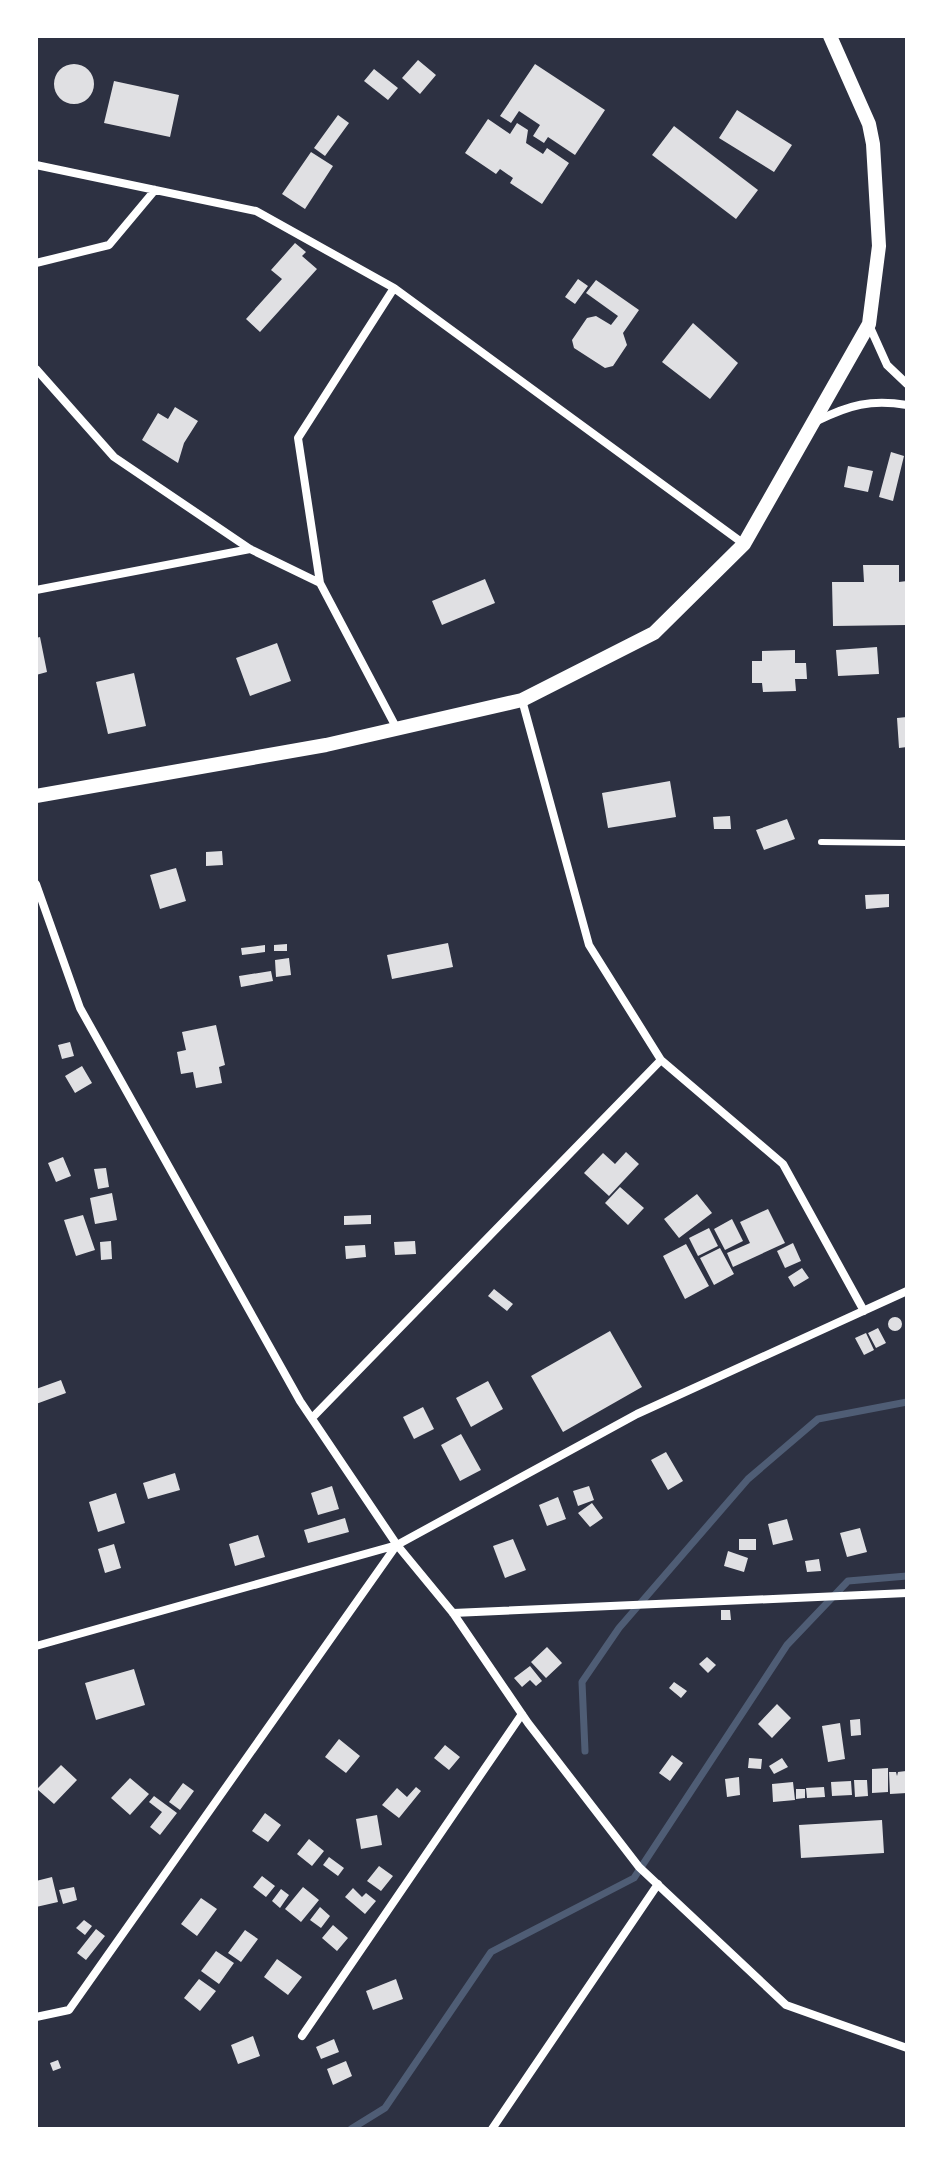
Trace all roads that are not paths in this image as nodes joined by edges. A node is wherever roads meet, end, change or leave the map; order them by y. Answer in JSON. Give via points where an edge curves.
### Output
{"nodes":[{"id":1,"x":830,"y":36,"type":"edge"},
{"id":2,"x":36,"y":165,"type":"edge"},
{"id":3,"x":155,"y":190,"type":"junction"},
{"id":4,"x":36,"y":263,"type":"edge"},
{"id":5,"x":394,"y":288,"type":"junction"},
{"id":6,"x":869,"y":324,"type":"junction"},
{"id":7,"x":36,"y":369,"type":"edge"},
{"id":8,"x":907,"y":384,"type":"edge"},
{"id":9,"x":907,"y":405,"type":"edge"},
{"id":10,"x":816,"y":422,"type":"junction"},
{"id":11,"x":744,"y":544,"type":"junction"},
{"id":12,"x":250,"y":549,"type":"junction"},
{"id":13,"x":320,"y":583,"type":"junction"},
{"id":14,"x":36,"y":590,"type":"edge"},
{"id":15,"x":522,"y":700,"type":"junction"},
{"id":16,"x":397,"y":729,"type":"junction"},
{"id":17,"x":36,"y":796,"type":"edge"},
{"id":18,"x":821,"y":842,"type":"dead end"},
{"id":19,"x":907,"y":843,"type":"edge"},
{"id":20,"x":36,"y":884,"type":"edge"},
{"id":21,"x":661,"y":1060,"type":"junction"},
{"id":22,"x":907,"y":1291,"type":"edge"},
{"id":23,"x":864,"y":1311,"type":"junction"},
{"id":24,"x":312,"y":1418,"type":"junction"},
{"id":25,"x":397,"y":1545,"type":"junction"},
{"id":26,"x":907,"y":1593,"type":"edge"},
{"id":27,"x":453,"y":1613,"type":"junction"},
{"id":28,"x":36,"y":1646,"type":"edge"},
{"id":29,"x":522,"y":1714,"type":"junction"},
{"id":30,"x":658,"y":1884,"type":"junction"},
{"id":31,"x":36,"y":2017,"type":"edge"},
{"id":32,"x":302,"y":2036,"type":"dead end"},
{"id":33,"x":907,"y":2048,"type":"edge"},
{"id":34,"x":492,"y":2129,"type":"edge"}],
"edges":[{"from":1,"to":6,"type":"street","via":[[873,144],[879,246]]},
{"from":2,"to":3,"type":"street"},
{"from":3,"to":4,"type":"street","via":[[109,245]]},
{"from":3,"to":5,"type":"street","via":[[256,211]]},
{"from":5,"to":11,"type":"street"},
{"from":5,"to":13,"type":"street","via":[[298,438]]},
{"from":6,"to":8,"type":"street","via":[[887,365]]},
{"from":6,"to":10,"type":"street"},
{"from":7,"to":12,"type":"street","via":[[114,457]]},
{"from":9,"to":10,"type":"street","via":[[870,400]]},
{"from":10,"to":11,"type":"street"},
{"from":11,"to":15,"type":"street","via":[[654,633]]},
{"from":12,"to":13,"type":"street"},
{"from":12,"to":14,"type":"street"},
{"from":13,"to":16,"type":"street"},
{"from":15,"to":16,"type":"street"},
{"from":15,"to":21,"type":"street","via":[[589,945]]},
{"from":16,"to":17,"type":"street"},
{"from":18,"to":19,"type":"lane"},
{"from":20,"to":24,"type":"street","via":[[80,1008]]},
{"from":21,"to":23,"type":"street","via":[[783,1164]]},
{"from":21,"to":24,"type":"street"},
{"from":22,"to":23,"type":"street"},
{"from":23,"to":25,"type":"street","via":[[637,1414]]},
{"from":24,"to":25,"type":"street"},
{"from":25,"to":27,"type":"street"},
{"from":25,"to":28,"type":"street"},
{"from":25,"to":31,"type":"street","via":[[69,2010]]},
{"from":26,"to":27,"type":"street"},
{"from":27,"to":29,"type":"street"},
{"from":29,"to":30,"type":"street","via":[[639,1867]]},
{"from":29,"to":32,"type":"street"},
{"from":30,"to":33,"type":"street","via":[[786,2005]]},
{"from":30,"to":34,"type":"street"}]}
